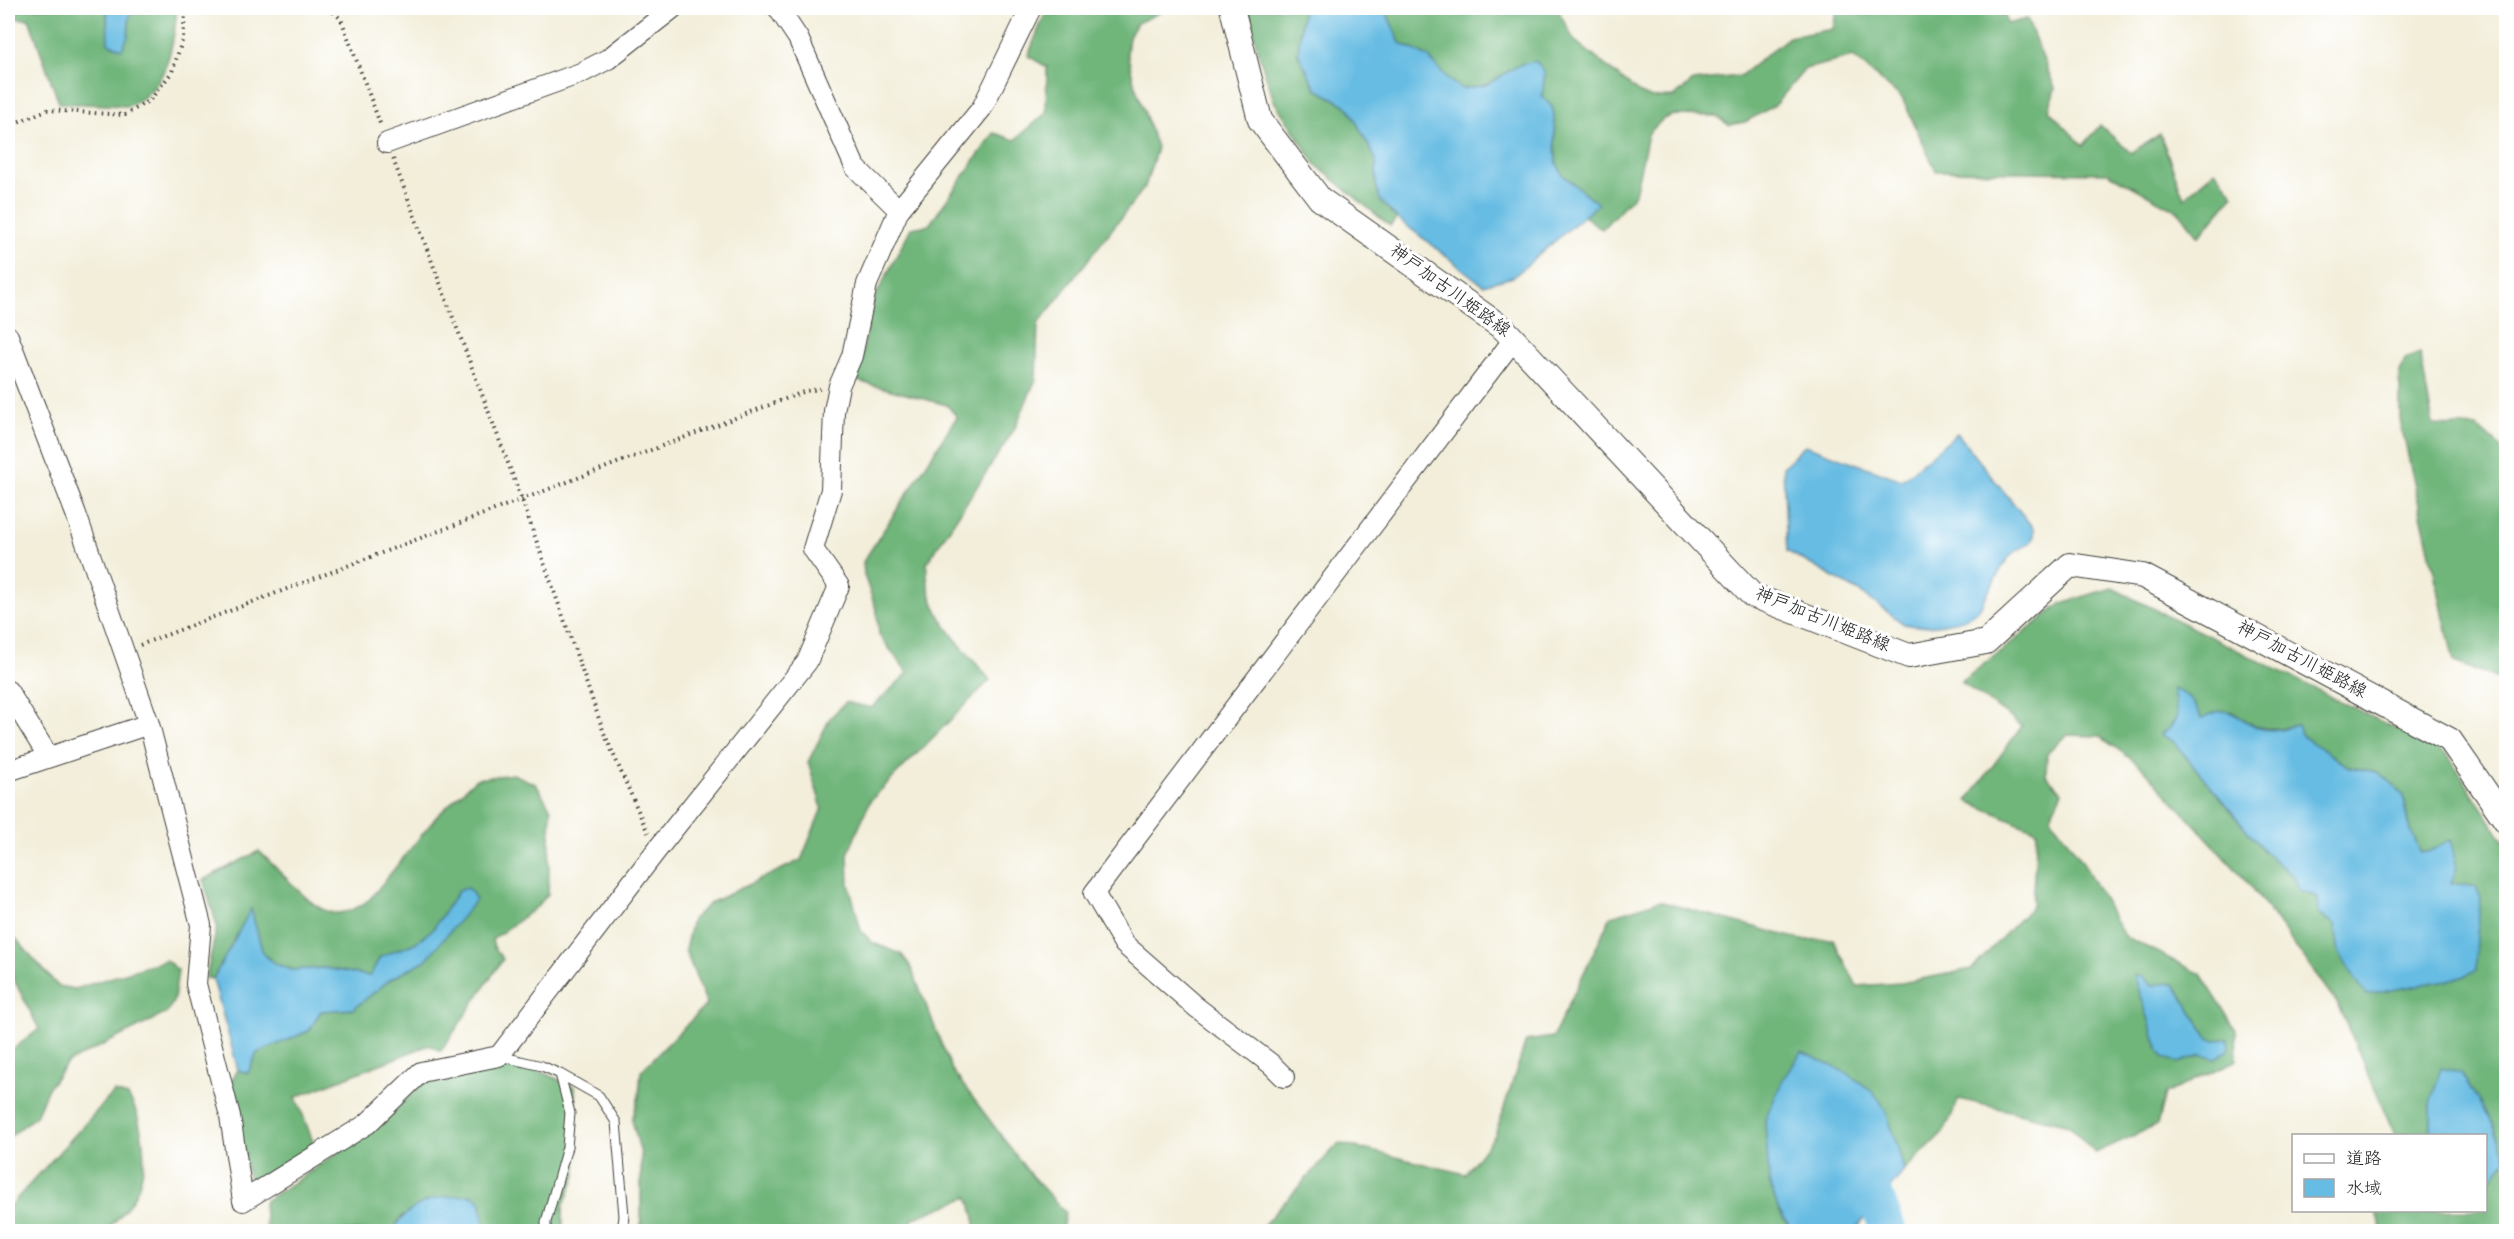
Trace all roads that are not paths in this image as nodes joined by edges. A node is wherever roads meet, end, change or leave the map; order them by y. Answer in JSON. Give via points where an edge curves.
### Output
{"nodes":[{"id":1,"x":674,"y":8,"type":"edge"},
{"id":2,"x":778,"y":8,"type":"edge"},
{"id":3,"x":1031,"y":8,"type":"edge"},
{"id":4,"x":1232,"y":8,"type":"edge"},
{"id":5,"x":387,"y":143,"type":"road end"},
{"id":6,"x":899,"y":210,"type":"junction"},
{"id":7,"x":8,"y":336,"type":"edge"},
{"id":8,"x":1514,"y":339,"type":"junction"},
{"id":9,"x":8,"y":691,"type":"edge"},
{"id":10,"x":149,"y":724,"type":"junction"},
{"id":11,"x":48,"y":756,"type":"junction"},
{"id":12,"x":8,"y":771,"type":"edge"},
{"id":13,"x":2506,"y":821,"type":"edge"},
{"id":14,"x":499,"y":1056,"type":"junction"},
{"id":15,"x":560,"y":1074,"type":"junction"},
{"id":16,"x":1284,"y":1077,"type":"dead end"},
{"id":17,"x":546,"y":1232,"type":"edge"},
{"id":18,"x":622,"y":1232,"type":"edge"}],
"edges":[{"from":1,"to":5,"type":"street","via":[[608,59],[581,73]]},
{"from":2,"to":6,"type":"street","via":[[798,38],[855,167]]},
{"from":3,"to":6,"type":"street","via":[[982,108]]},
{"from":4,"to":8,"type":"street","name":"神戸加古川姫路線","via":[[1260,120],[1320,200]]},
{"from":6,"to":14,"type":"street","via":[[867,284],[852,356],[839,386],[834,411],[831,490],[813,549],[839,586],[807,662]]},
{"from":7,"to":10,"type":"street","via":[[76,514]]},
{"from":8,"to":13,"type":"street","name":"神戸加古川姫路線","via":[[1752,595],[1909,656],[1986,642],[2070,565],[2143,576],[2450,740]]},
{"from":8,"to":16,"type":"street","via":[[1094,893],[1124,945]]},
{"from":9,"to":11,"type":"street"},
{"from":10,"to":11,"type":"street"},
{"from":10,"to":14,"type":"street","via":[[201,925],[196,984],[230,1116],[243,1201],[367,1124],[421,1072]]},
{"from":11,"to":12,"type":"street"},
{"from":14,"to":15,"type":"lane"},
{"from":15,"to":17,"type":"lane","via":[[570,1113],[567,1147]]},
{"from":15,"to":18,"type":"lane","via":[[599,1096],[616,1122]]}]}
